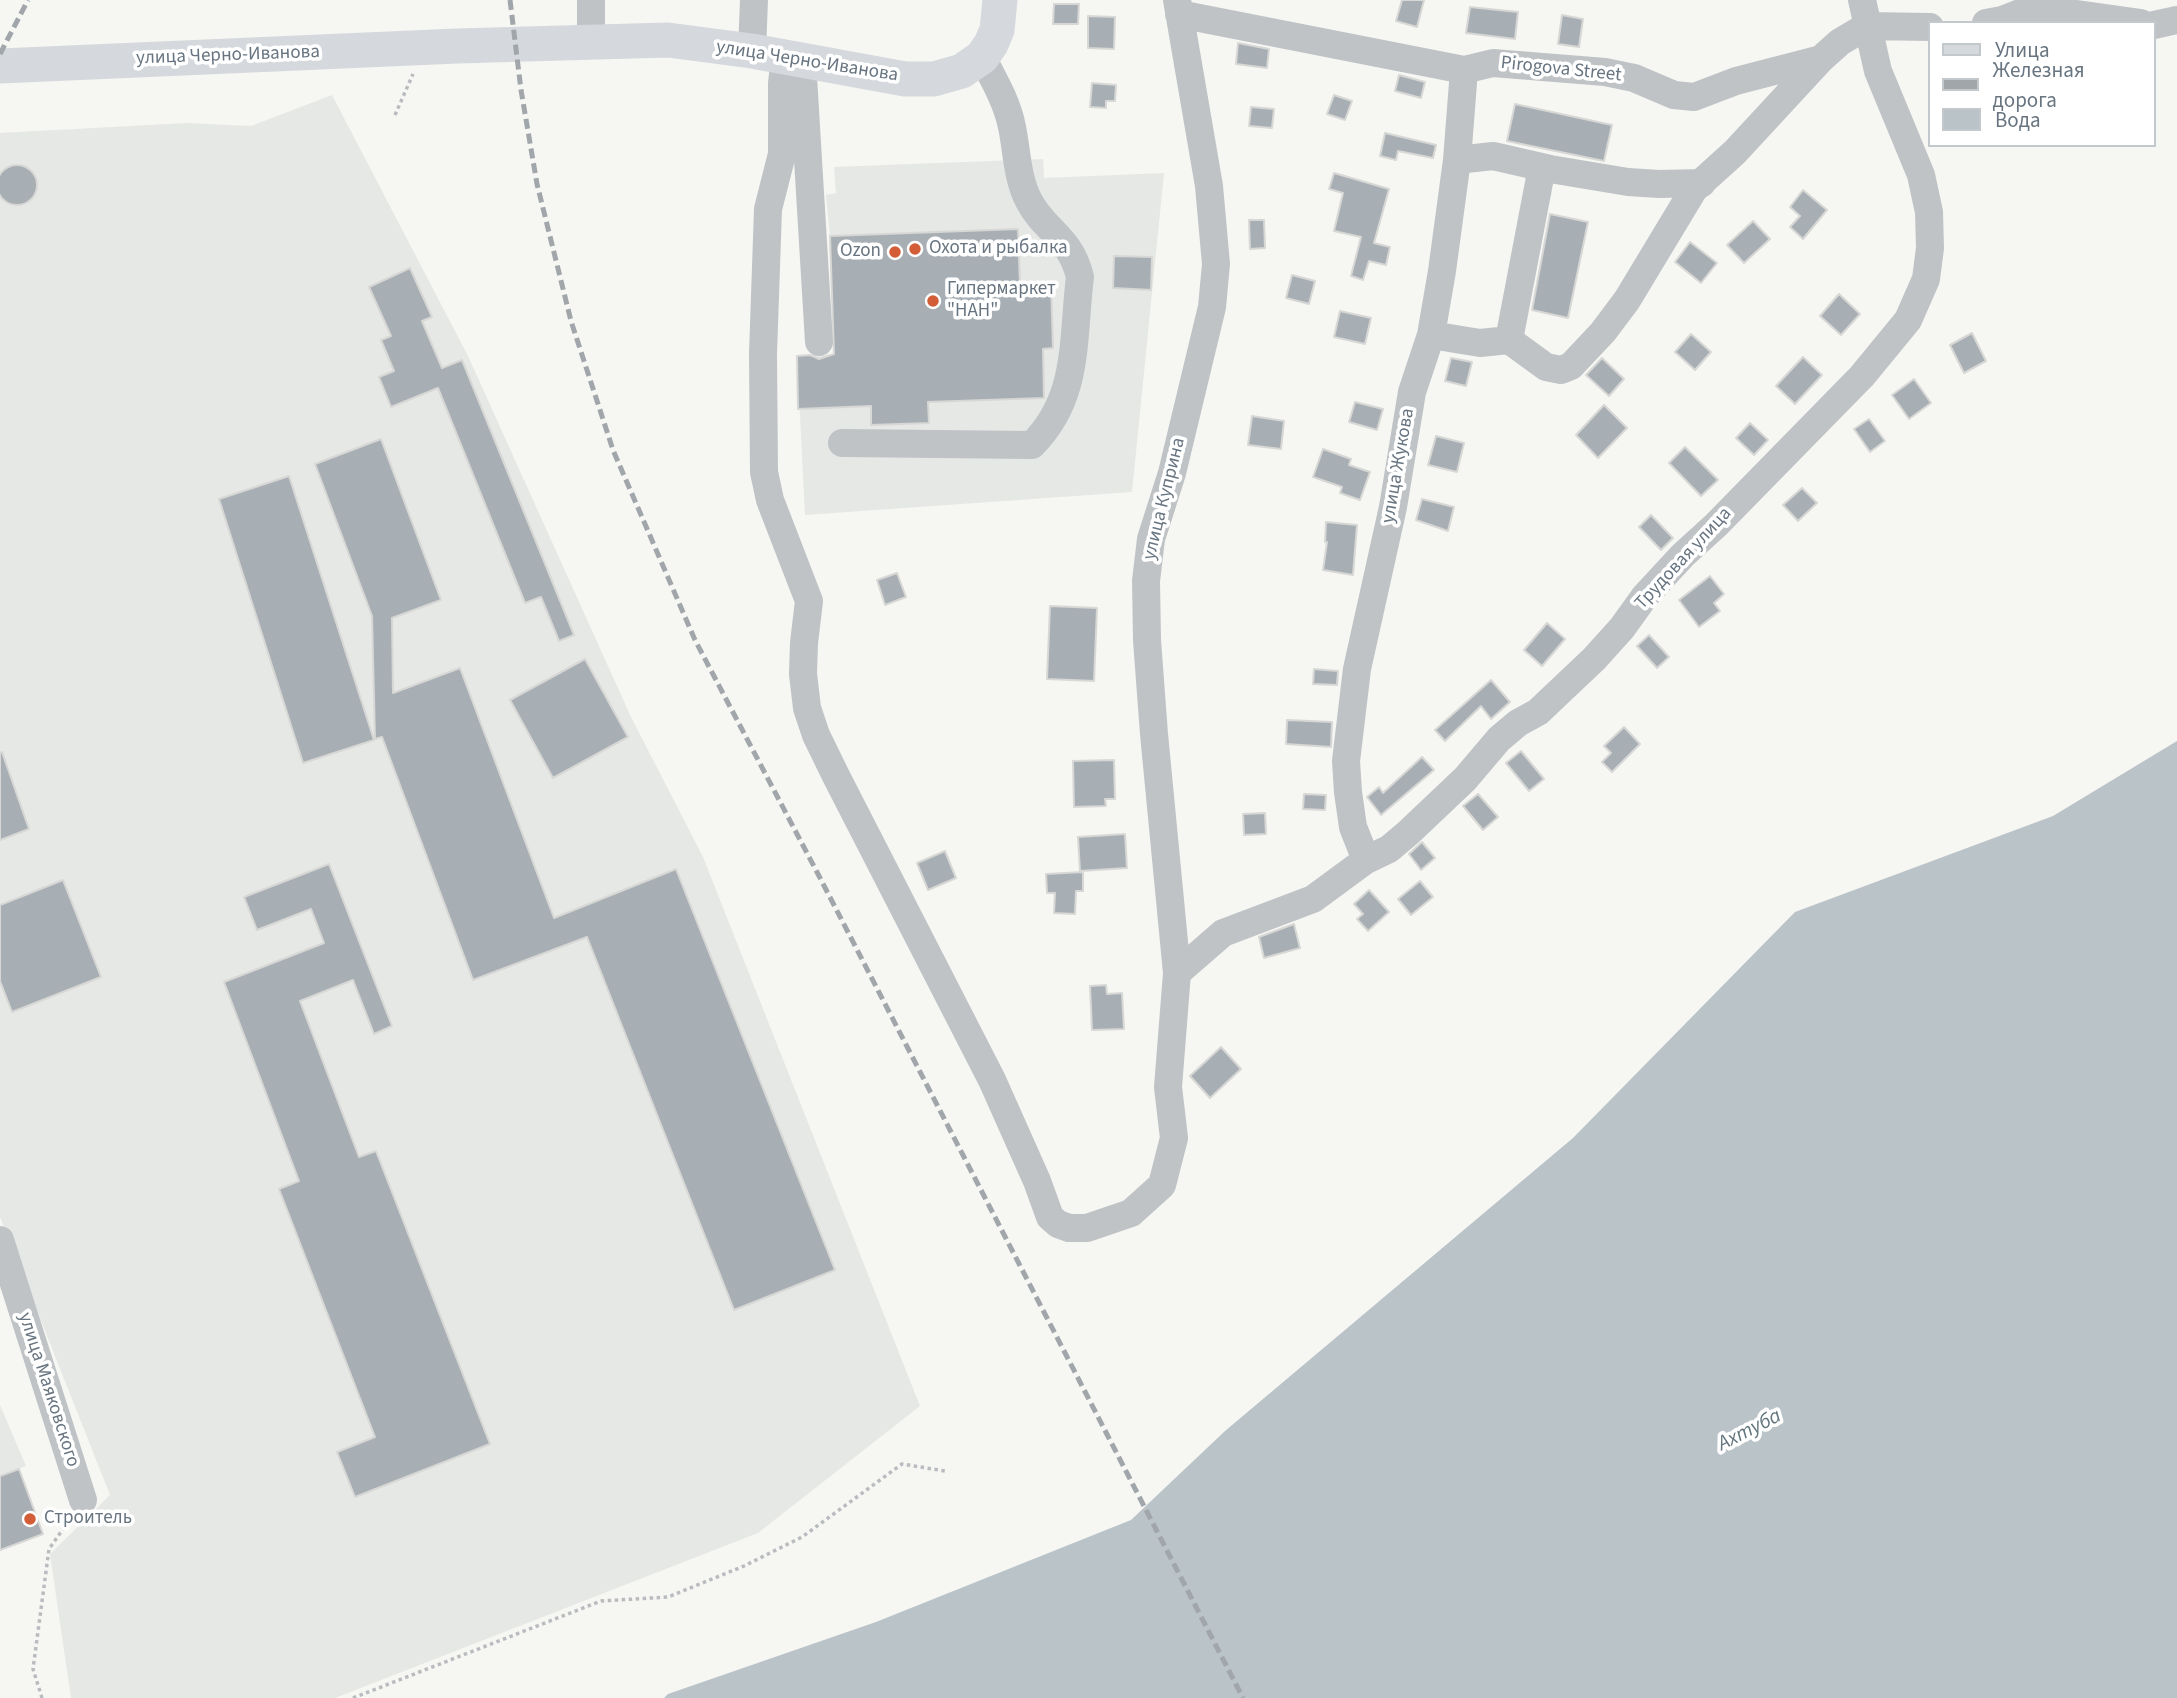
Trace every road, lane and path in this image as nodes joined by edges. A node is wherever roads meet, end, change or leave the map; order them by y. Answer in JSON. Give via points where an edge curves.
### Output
{"nodes":[{"id":1,"x":591,"y":0,"type":"edge"},
{"id":2,"x":754,"y":0,"type":"edge"},
{"id":3,"x":1000,"y":0,"type":"edge"},
{"id":4,"x":2030,"y":4,"type":"edge"},
{"id":5,"x":1178,"y":7,"type":"edge"},
{"id":6,"x":1864,"y":13,"type":"edge"},
{"id":7,"x":2177,"y":20,"type":"edge"},
{"id":8,"x":1997,"y":21,"type":"edge"},
{"id":9,"x":2129,"y":21,"type":"edge"},
{"id":10,"x":2156,"y":24,"type":"edge"},
{"id":11,"x":1928,"y":27,"type":"edge"},
{"id":12,"x":578,"y":42,"type":"junction"},
{"id":13,"x":780,"y":56,"type":"junction"},
{"id":14,"x":982,"y":57,"type":"junction"},
{"id":15,"x":1821,"y":59,"type":"junction"},
{"id":16,"x":0,"y":66,"type":"edge"},
{"id":17,"x":1464,"y":70,"type":"junction"},
{"id":18,"x":413,"y":74,"type":"dead end"},
{"id":19,"x":395,"y":115,"type":"dead end"},
{"id":20,"x":1457,"y":160,"type":"junction"},
{"id":21,"x":1542,"y":167,"type":"junction"},
{"id":22,"x":1702,"y":183,"type":"junction"},
{"id":23,"x":1431,"y":335,"type":"junction"},
{"id":24,"x":1509,"y":340,"type":"junction"},
{"id":25,"x":819,"y":342,"type":"dead end"},
{"id":26,"x":842,"y":443,"type":"dead end"},
{"id":27,"x":1366,"y":860,"type":"junction"},
{"id":28,"x":1177,"y":973,"type":"junction"},
{"id":29,"x":0,"y":1243,"type":"edge"},
{"id":30,"x":945,"y":1471,"type":"dead end"},
{"id":31,"x":83,"y":1500,"type":"joint"},
{"id":32,"x":41,"y":1698,"type":"edge"},
{"id":33,"x":353,"y":1698,"type":"edge"}],
"edges":[{"from":1,"to":12,"type":"street"},
{"from":2,"to":13,"type":"street"},
{"from":3,"to":14,"type":"main road","via":[[997,30]]},
{"from":4,"to":8,"type":"street"},
{"from":4,"to":9,"type":"street"},
{"from":5,"to":17,"type":"street","name":"Pirogova Street"},
{"from":5,"to":28,"type":"street","name":"улица Куприна","via":[[1209,186],[1216,264],[1212,307],[1172,473],[1151,539],[1146,581],[1154,734]]},
{"from":6,"to":11,"type":"street"},
{"from":6,"to":15,"type":"street","name":"Pirogova Street"},
{"from":6,"to":27,"type":"street","name":"Трудовая улица","via":[[1878,71],[1921,174],[1929,212],[1926,279],[1908,320],[1862,376],[1645,596],[1594,659],[1538,712],[1499,739],[1408,833]]},
{"from":7,"to":10,"type":"street"},
{"from":12,"to":13,"type":"main road","name":"улица Черно-Иванова","via":[[668,40]]},
{"from":12,"to":16,"type":"main road","name":"улица Черно-Иванова"},
{"from":13,"to":14,"type":"main road","name":"улица Черно-Иванова","via":[[905,79],[934,79],[962,71]]},
{"from":13,"to":25,"type":"street"},
{"from":13,"to":28,"type":"street","name":"улица Куприна","via":[[782,154],[768,208],[764,472],[770,500],[809,601],[803,674],[807,708],[816,735],[952,999],[1050,1217],[1058,1224],[1087,1228],[1105,1223],[1131,1213],[1162,1185],[1174,1138],[1168,1087]]},
{"from":14,"to":26,"type":"street","via":[[1006,105],[1029,202],[1076,261],[1080,277],[1068,387],[1057,413],[1032,445]]},
{"from":15,"to":17,"type":"street","name":"Pirogova Street","via":[[1694,97],[1605,72],[1493,63]]},
{"from":15,"to":22,"type":"street"},
{"from":17,"to":20,"type":"street","name":"улица Жукова"},
{"from":18,"to":19,"type":"path"},
{"from":20,"to":21,"type":"street","via":[[1493,156]]},
{"from":20,"to":23,"type":"street","name":"улица Жукова"},
{"from":21,"to":22,"type":"street","via":[[1628,182]]},
{"from":21,"to":24,"type":"street"},
{"from":22,"to":24,"type":"street","via":[[1679,212],[1627,300],[1571,366],[1561,370],[1546,367]]},
{"from":23,"to":24,"type":"street","via":[[1480,343]]},
{"from":23,"to":27,"type":"street","name":"улица Жукова","via":[[1412,392],[1393,508],[1357,669],[1347,772],[1353,827]]},
{"from":27,"to":28,"type":"street","name":"Трудовая улица","via":[[1313,899],[1223,933]]},
{"from":29,"to":31,"type":"street","name":"улица Маяковского"},
{"from":30,"to":33,"type":"path","via":[[902,1464],[802,1537],[744,1566],[668,1597],[601,1601]]},
{"from":31,"to":32,"type":"path","via":[[48,1549],[33,1670]]}]}
